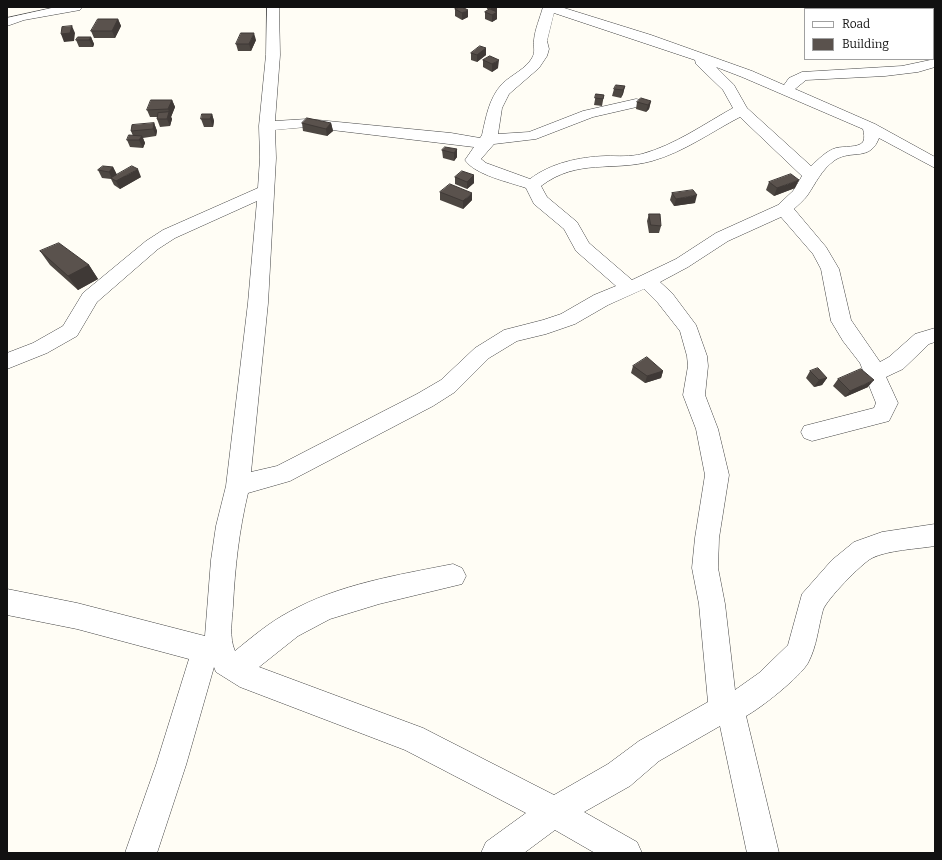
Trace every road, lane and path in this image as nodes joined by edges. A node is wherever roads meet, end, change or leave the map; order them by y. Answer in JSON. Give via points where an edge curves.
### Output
{"nodes":[{"id":1,"x":76,"y":7,"type":"edge"},
{"id":2,"x":274,"y":7,"type":"edge"},
{"id":3,"x":550,"y":7,"type":"edge"},
{"id":4,"x":7,"y":22,"type":"edge"},
{"id":5,"x":694,"y":54,"type":"junction"},
{"id":6,"x":935,"y":63,"type":"edge"},
{"id":7,"x":787,"y":90,"type":"junction"},
{"id":8,"x":636,"y":103,"type":"edge"},
{"id":9,"x":741,"y":110,"type":"junction"},
{"id":10,"x":267,"y":126,"type":"junction"},
{"id":11,"x":870,"y":127,"type":"junction"},
{"id":12,"x":487,"y":142,"type":"junction"},
{"id":13,"x":935,"y":163,"type":"edge"},
{"id":14,"x":811,"y":175,"type":"junction"},
{"id":15,"x":532,"y":185,"type":"junction"},
{"id":16,"x":266,"y":190,"type":"junction"},
{"id":17,"x":784,"y":209,"type":"junction"},
{"id":18,"x":639,"y":284,"type":"junction"},
{"id":19,"x":935,"y":334,"type":"edge"},
{"id":20,"x":7,"y":361,"type":"edge"},
{"id":21,"x":875,"y":373,"type":"junction"},
{"id":22,"x":812,"y":432,"type":"dead end"},
{"id":23,"x":238,"y":486,"type":"junction"},
{"id":24,"x":935,"y":534,"type":"edge"},
{"id":25,"x":453,"y":576,"type":"dead end"},
{"id":26,"x":7,"y":602,"type":"edge"},
{"id":27,"x":221,"y":657,"type":"junction"},
{"id":28,"x":726,"y":709,"type":"junction"},
{"id":29,"x":554,"y":812,"type":"junction"},
{"id":30,"x":141,"y":853,"type":"edge"},
{"id":31,"x":497,"y":853,"type":"edge"},
{"id":32,"x":626,"y":853,"type":"edge"},
{"id":33,"x":763,"y":853,"type":"edge"}],
"edges":[{"from":1,"to":4,"type":"street"},
{"from":2,"to":10,"type":"street"},
{"from":3,"to":5,"type":"street"},
{"from":3,"to":12,"type":"street","via":[[540,41],[540,56],[534,65],[502,94],[495,108]]},
{"from":5,"to":7,"type":"street"},
{"from":5,"to":9,"type":"street","via":[[720,77]]},
{"from":6,"to":7,"type":"street","via":[[918,69],[879,74],[802,76]]},
{"from":7,"to":11,"type":"street"},
{"from":8,"to":12,"type":"street","via":[[588,114],[531,136]]},
{"from":9,"to":14,"type":"street"},
{"from":9,"to":15,"type":"street","via":[[650,156],[632,161],[600,161],[570,166]]},
{"from":10,"to":12,"type":"street","via":[[307,123]]},
{"from":10,"to":16,"type":"street"},
{"from":11,"to":13,"type":"street"},
{"from":11,"to":14,"type":"street","via":[[872,138],[867,147],[840,152],[830,157]]},
{"from":12,"to":15,"type":"street","via":[[474,158],[474,163]]},
{"from":14,"to":17,"type":"street","via":[[800,194]]},
{"from":15,"to":18,"type":"street","via":[[546,206],[571,226],[582,247]]},
{"from":16,"to":20,"type":"street","via":[[169,234],[152,245],[90,298],[70,331],[40,348]]},
{"from":16,"to":23,"type":"street","via":[[258,311]]},
{"from":17,"to":18,"type":"street","via":[[722,237],[700,252]]},
{"from":17,"to":21,"type":"street","via":[[820,251],[830,269],[841,321],[869,360]]},
{"from":18,"to":23,"type":"street","via":[[601,300],[556,324],[511,335],[482,353],[448,386],[425,400],[282,474]]},
{"from":18,"to":28,"type":"street","via":[[665,298],[682,318],[689,330],[697,356],[694,395],[706,429],[716,475],[705,568]]},
{"from":19,"to":21,"type":"street","via":[[922,339],[896,363]]},
{"from":21,"to":22,"type":"street","via":[[887,403],[881,414]]},
{"from":23,"to":27,"type":"street","via":[[223,560],[218,634]]},
{"from":24,"to":28,"type":"street","via":[[882,543],[863,550],[841,568],[811,603],[805,636],[798,654],[769,683],[738,705]]},
{"from":25,"to":27,"type":"street","via":[[373,594],[307,616],[272,639]]},
{"from":26,"to":27,"type":"street","via":[[77,616]]},
{"from":27,"to":29,"type":"street","via":[[250,677],[414,738]]},
{"from":27,"to":30,"type":"street","via":[[171,765]]},
{"from":28,"to":29,"type":"street","via":[[708,716],[649,750],[619,775]]},
{"from":28,"to":33,"type":"street"},
{"from":29,"to":31,"type":"street"},
{"from":29,"to":32,"type":"street"}]}
